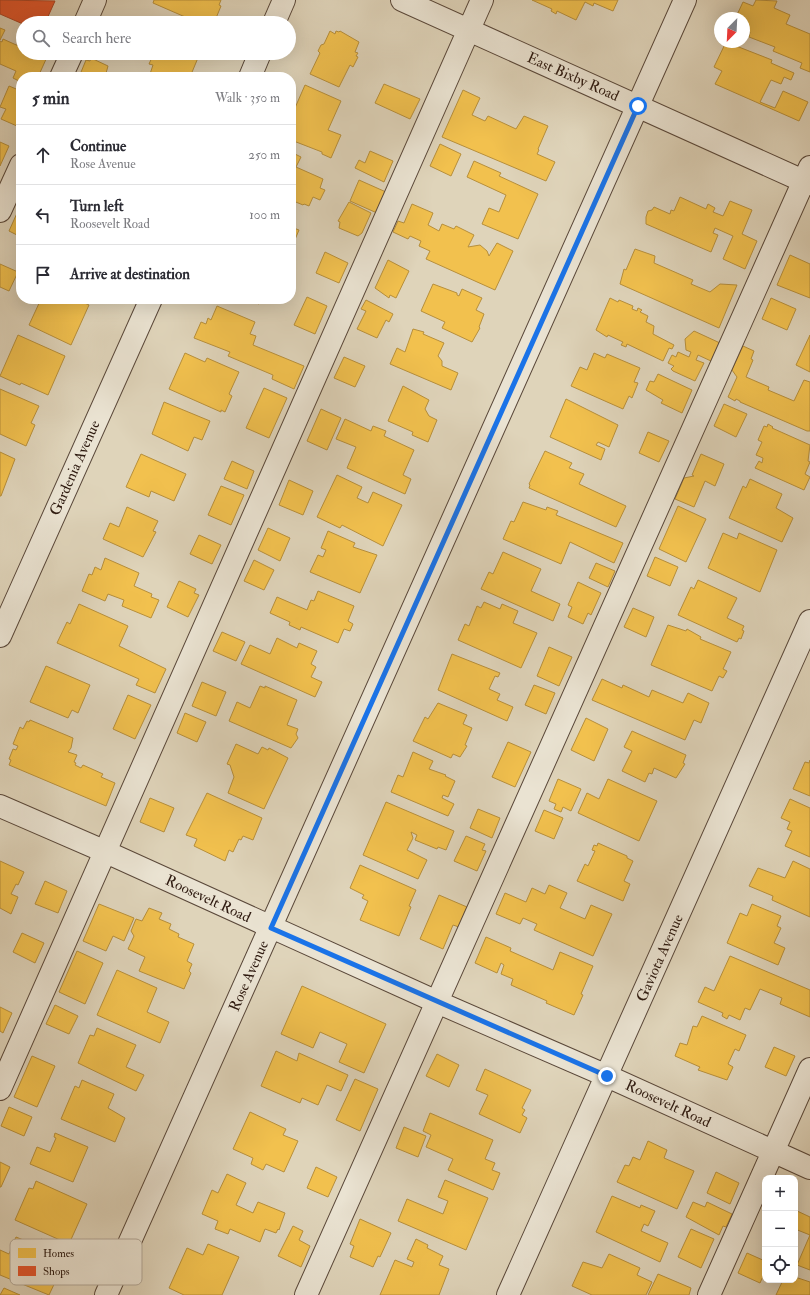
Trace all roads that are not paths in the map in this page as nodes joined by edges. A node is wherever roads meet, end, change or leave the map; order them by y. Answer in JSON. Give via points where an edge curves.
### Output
{"nodes":[{"id":1,"x":96,"y":0,"type":"edge"},
{"id":2,"x":284,"y":0,"type":"edge"},
{"id":3,"x":402,"y":0,"type":"edge"},
{"id":4,"x":482,"y":0,"type":"edge"},
{"id":5,"x":685,"y":0,"type":"edge"},
{"id":6,"x":88,"y":16,"type":"edge"},
{"id":7,"x":277,"y":16,"type":"edge"},
{"id":8,"x":469,"y":30,"type":"junction"},
{"id":9,"x":69,"y":60,"type":"edge"},
{"id":10,"x":257,"y":60,"type":"edge"},
{"id":11,"x":63,"y":72,"type":"edge"},
{"id":12,"x":252,"y":72,"type":"edge"},
{"id":13,"x":638,"y":106,"type":"junction"},
{"id":14,"x":16,"y":176,"type":"edge"},
{"id":15,"x":808,"y":177,"type":"edge"},
{"id":16,"x":0,"y":211,"type":"edge"},
{"id":17,"x":148,"y":304,"type":"edge"},
{"id":18,"x":810,"y":621,"type":"edge"},
{"id":19,"x":0,"y":636,"type":"edge"},
{"id":20,"x":0,"y":806,"type":"edge"},
{"id":21,"x":106,"y":852,"type":"junction"},
{"id":22,"x":271,"y":928,"type":"junction"},
{"id":23,"x":437,"y":1002,"type":"junction"},
{"id":24,"x":810,"y":1069,"type":"edge"},
{"id":25,"x":607,"y":1076,"type":"junction"},
{"id":26,"x":0,"y":1089,"type":"edge"},
{"id":27,"x":773,"y":1152,"type":"junction"},
{"id":28,"x":810,"y":1168,"type":"edge"},
{"id":29,"x":131,"y":1239,"type":"edge"},
{"id":30,"x":110,"y":1285,"type":"edge"},
{"id":31,"x":106,"y":1295,"type":"edge"},
{"id":32,"x":306,"y":1295,"type":"edge"},
{"id":33,"x":508,"y":1295,"type":"edge"},
{"id":34,"x":709,"y":1295,"type":"edge"}],
"edges":[{"from":1,"to":6,"type":"street"},
{"from":2,"to":7,"type":"street"},
{"from":3,"to":8,"type":"street","name":"East Bixby Road"},
{"from":4,"to":8,"type":"street"},
{"from":5,"to":13,"type":"street","name":"Rose Avenue"},
{"from":8,"to":13,"type":"street","name":"East Bixby Road"},
{"from":8,"to":21,"type":"street"},
{"from":9,"to":11,"type":"street"},
{"from":10,"to":12,"type":"street"},
{"from":13,"to":15,"type":"street","name":"East Bixby Road"},
{"from":13,"to":22,"type":"street","name":"Rose Avenue"},
{"from":14,"to":16,"type":"street"},
{"from":15,"to":23,"type":"street"},
{"from":17,"to":19,"type":"street","name":"Gardenia Avenue"},
{"from":18,"to":25,"type":"street","name":"Gaviota Avenue"},
{"from":20,"to":21,"type":"street","name":"Roosevelt Road"},
{"from":21,"to":22,"type":"street","name":"Roosevelt Road"},
{"from":21,"to":26,"type":"street"},
{"from":22,"to":23,"type":"street","name":"Roosevelt Road"},
{"from":22,"to":29,"type":"street","name":"Rose Avenue"},
{"from":23,"to":25,"type":"street","name":"Roosevelt Road"},
{"from":23,"to":32,"type":"street"},
{"from":24,"to":27,"type":"street"},
{"from":25,"to":27,"type":"street","name":"Roosevelt Road"},
{"from":25,"to":33,"type":"street","name":"Gaviota Avenue"},
{"from":27,"to":28,"type":"street","name":"Roosevelt Road"},
{"from":27,"to":34,"type":"street"},
{"from":30,"to":31,"type":"street","name":"Rose Avenue"}]}
